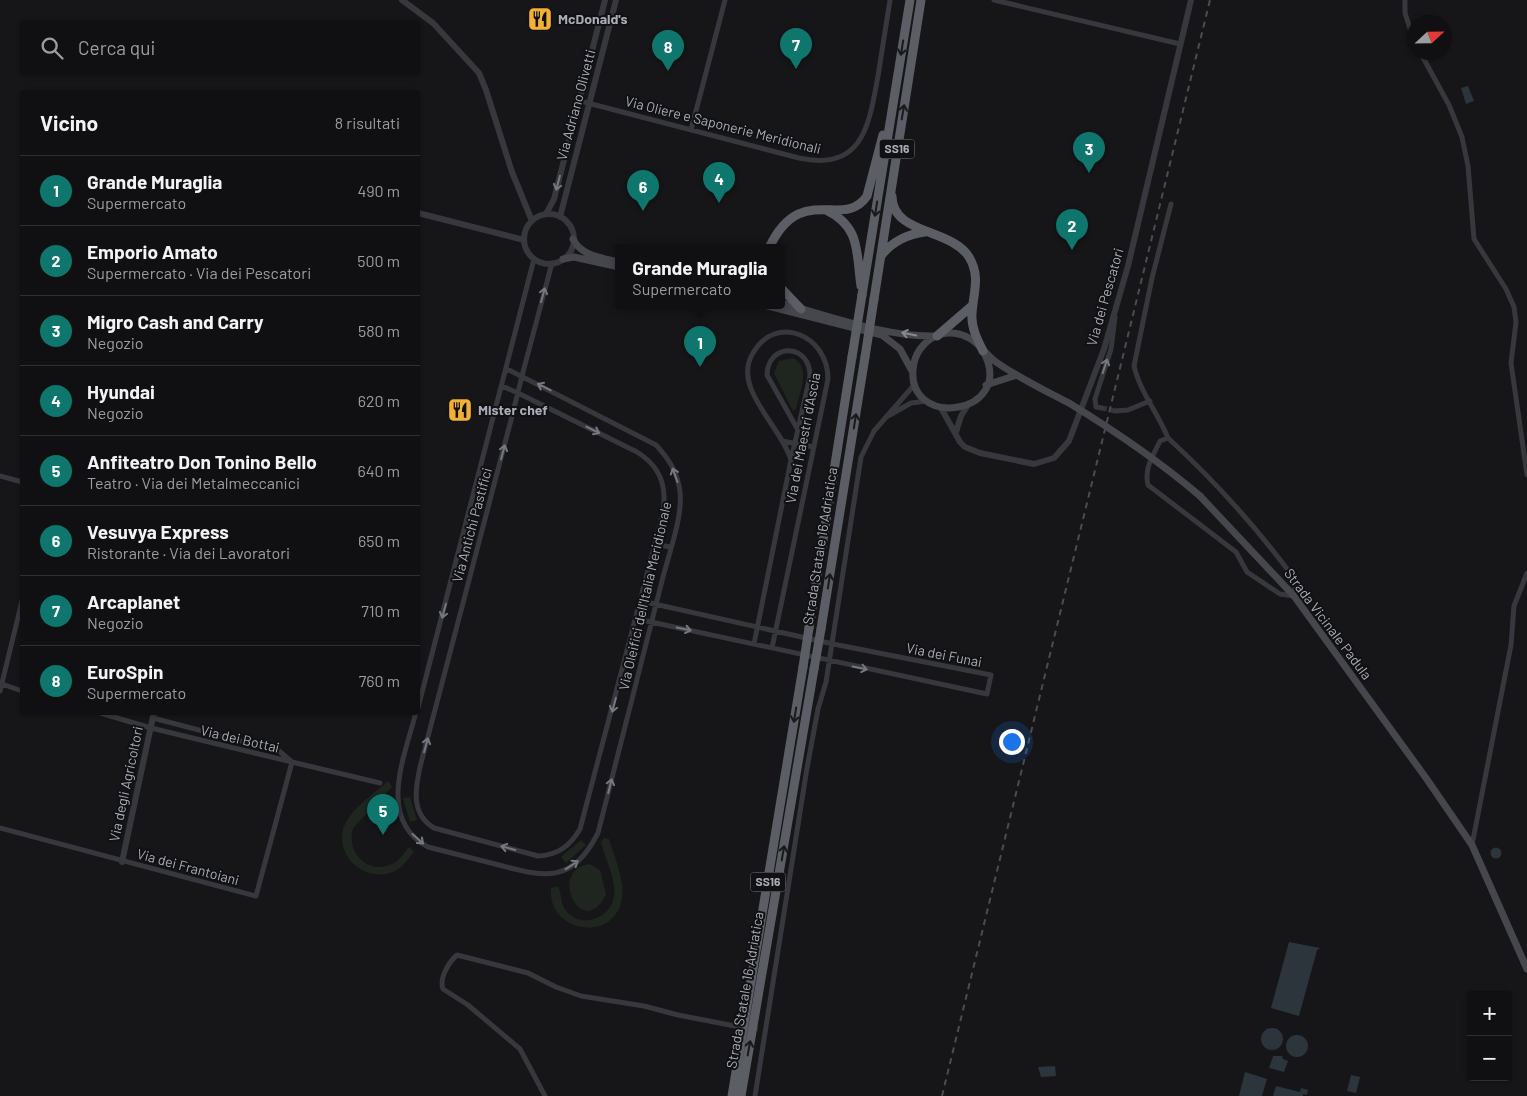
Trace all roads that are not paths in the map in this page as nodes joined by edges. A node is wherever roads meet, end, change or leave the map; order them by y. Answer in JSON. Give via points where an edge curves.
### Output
{"nodes":[{"id":1,"x":402,"y":0,"type":"edge"},
{"id":2,"x":605,"y":0,"type":"edge"},
{"id":3,"x":616,"y":0,"type":"edge"},
{"id":4,"x":725,"y":0,"type":"edge"},
{"id":5,"x":890,"y":0,"type":"edge"},
{"id":6,"x":910,"y":0,"type":"edge"},
{"id":7,"x":921,"y":0,"type":"edge"},
{"id":8,"x":994,"y":0,"type":"edge"},
{"id":9,"x":1191,"y":0,"type":"edge"},
{"id":10,"x":1405,"y":0,"type":"edge"},
{"id":11,"x":1407,"y":19,"type":"edge"},
{"id":12,"x":1180,"y":44,"type":"junction"},
{"id":13,"x":1424,"y":60,"type":"edge"},
{"id":14,"x":580,"y":101,"type":"junction"},
{"id":15,"x":590,"y":103,"type":"junction"},
{"id":16,"x":892,"y":108,"type":"junction"},
{"id":17,"x":692,"y":130,"type":"junction"},
{"id":18,"x":892,"y":176,"type":"junction"},
{"id":19,"x":1171,"y":204,"type":"dead end"},
{"id":20,"x":824,"y":209,"type":"junction"},
{"id":21,"x":420,"y":214,"type":"edge"},
{"id":22,"x":546,"y":214,"type":"junction"},
{"id":23,"x":560,"y":217,"type":"junction"},
{"id":24,"x":532,"y":221,"type":"junction"},
{"id":25,"x":934,"y":233,"type":"junction"},
{"id":26,"x":573,"y":239,"type":"junction"},
{"id":27,"x":524,"y":240,"type":"junction"},
{"id":28,"x":772,"y":244,"type":"edge"},
{"id":29,"x":587,"y":257,"type":"junction"},
{"id":30,"x":534,"y":259,"type":"junction"},
{"id":31,"x":563,"y":259,"type":"junction"},
{"id":32,"x":880,"y":259,"type":"junction"},
{"id":33,"x":615,"y":261,"type":"edge"},
{"id":34,"x":552,"y":263,"type":"junction"},
{"id":35,"x":615,"y":267,"type":"edge"},
{"id":36,"x":785,"y":292,"type":"edge"},
{"id":37,"x":862,"y":296,"type":"junction"},
{"id":38,"x":785,"y":304,"type":"edge"},
{"id":39,"x":973,"y":305,"type":"junction"},
{"id":40,"x":781,"y":309,"type":"edge"},
{"id":41,"x":802,"y":309,"type":"junction"},
{"id":42,"x":1115,"y":311,"type":"junction"},
{"id":43,"x":881,"y":332,"type":"junction"},
{"id":44,"x":937,"y":336,"type":"junction"},
{"id":45,"x":983,"y":350,"type":"junction"},
{"id":46,"x":507,"y":369,"type":"junction"},
{"id":47,"x":1017,"y":375,"type":"junction"},
{"id":48,"x":522,"y":376,"type":"junction"},
{"id":49,"x":914,"y":380,"type":"junction"},
{"id":50,"x":986,"y":384,"type":"junction"},
{"id":51,"x":502,"y":386,"type":"junction"},
{"id":52,"x":518,"y":393,"type":"junction"},
{"id":53,"x":928,"y":401,"type":"junction"},
{"id":54,"x":1150,"y":401,"type":"junction"},
{"id":55,"x":968,"y":405,"type":"junction"},
{"id":56,"x":941,"y":408,"type":"junction"},
{"id":57,"x":1102,"y":408,"type":"dead end"},
{"id":58,"x":1115,"y":411,"type":"tunnel mouth"},
{"id":59,"x":886,"y":417,"type":"junction"},
{"id":60,"x":798,"y":430,"type":"junction"},
{"id":61,"x":956,"y":432,"type":"junction"},
{"id":62,"x":1168,"y":438,"type":"junction"},
{"id":63,"x":782,"y":441,"type":"junction"},
{"id":64,"x":795,"y":444,"type":"junction"},
{"id":65,"x":814,"y":447,"type":"junction"},
{"id":66,"x":790,"y":466,"type":"junction"},
{"id":67,"x":1527,"y":475,"type":"edge"},
{"id":68,"x":0,"y":476,"type":"edge"},
{"id":69,"x":20,"y":481,"type":"edge"},
{"id":70,"x":655,"y":544,"type":"junction"},
{"id":71,"x":670,"y":547,"type":"junction"},
{"id":72,"x":1527,"y":572,"type":"edge"},
{"id":73,"x":1294,"y":596,"type":"junction"},
{"id":74,"x":641,"y":601,"type":"junction"},
{"id":75,"x":656,"y":605,"type":"junction"},
{"id":76,"x":20,"y":609,"type":"edge"},
{"id":77,"x":637,"y":619,"type":"junction"},
{"id":78,"x":651,"y":622,"type":"junction"},
{"id":79,"x":757,"y":627,"type":"junction"},
{"id":80,"x":775,"y":631,"type":"junction"},
{"id":81,"x":754,"y":644,"type":"junction"},
{"id":82,"x":833,"y":644,"type":"junction"},
{"id":83,"x":772,"y":648,"type":"junction"},
{"id":84,"x":829,"y":662,"type":"junction"},
{"id":85,"x":2,"y":684,"type":"junction"},
{"id":86,"x":20,"y":690,"type":"edge"},
{"id":87,"x":0,"y":691,"type":"edge"},
{"id":88,"x":420,"y":700,"type":"edge"},
{"id":89,"x":107,"y":715,"type":"edge"},
{"id":90,"x":154,"y":715,"type":"edge"},
{"id":91,"x":415,"y":715,"type":"edge"},
{"id":92,"x":150,"y":728,"type":"junction"},
{"id":93,"x":292,"y":762,"type":"junction"},
{"id":94,"x":380,"y":783,"type":"dead end"},
{"id":95,"x":0,"y":828,"type":"edge"},
{"id":96,"x":580,"y":830,"type":"joint"},
{"id":97,"x":1472,"y":844,"type":"junction"},
{"id":98,"x":122,"y":862,"type":"junction"},
{"id":99,"x":1527,"y":969,"type":"edge"},
{"id":100,"x":735,"y":1026,"type":"tunnel mouth"},
{"id":101,"x":758,"y":1029,"type":"tunnel mouth"},
{"id":102,"x":766,"y":1030,"type":"junction"},
{"id":103,"x":734,"y":1095,"type":"edge"},
{"id":104,"x":545,"y":1096,"type":"edge"},
{"id":105,"x":755,"y":1096,"type":"edge"}],
"edges":[{"from":1,"to":24,"type":"street","via":[[433,22],[479,73]]},
{"from":2,"to":14,"type":"street","name":"Via Adriano Olivetti"},
{"from":3,"to":15,"type":"street","name":"Via Adriano Olivetti"},
{"from":4,"to":17,"type":"street"},
{"from":5,"to":17,"type":"street","name":"Via Oliere e Saponerie Meridionali","via":[[870,119],[862,138],[850,152],[833,160],[813,161]]},
{"from":6,"to":16,"type":"highway","name":"Strada Statale 16 Adriatica","number":"SS16","one_way":true},
{"from":18,"to":7,"type":"highway","name":"Strada Statale 16 Adriatica","number":"SS16","one_way":true},
{"from":8,"to":12,"type":"street"},
{"from":9,"to":12,"type":"street","name":"Via dei Pescatori"},
{"from":10,"to":11,"type":"street"},
{"from":12,"to":42,"type":"street","name":"Via dei Pescatori"},
{"from":13,"to":67,"type":"street","via":[[1462,137],[1468,166],[1474,239],[1514,306],[1516,322],[1511,363]]},
{"from":14,"to":15,"type":"street","name":"Via Oliere e Saponerie Meridionali"},
{"from":14,"to":22,"type":"street","name":"Via Adriano Olivetti","one_way":true,"via":[[554,199]]},
{"from":15,"to":17,"type":"street","name":"Via Oliere e Saponerie Meridionali"},
{"from":15,"to":23,"type":"street","name":"Via Adriano Olivetti"},
{"from":16,"to":20,"type":"highway","via":[[862,204],[855,208]]},
{"from":16,"to":37,"type":"highway","name":"Strada Statale 16 Adriatica","number":"SS16","one_way":true},
{"from":18,"to":25,"type":"highway","via":[[895,210],[914,228]]},
{"from":18,"to":32,"type":"highway","name":"Strada Statale 16 Adriatica","number":"SS16"},
{"from":19,"to":54,"type":"street","via":[[1134,366]]},
{"from":20,"to":28,"type":"highway","via":[[798,213],[786,220]]},
{"from":20,"to":37,"type":"highway","via":[[841,217],[852,232]]},
{"from":21,"to":27,"type":"street"},
{"from":22,"to":23,"type":"street"},
{"from":22,"to":24,"type":"street"},
{"from":23,"to":26,"type":"street","via":[[570,226]]},
{"from":24,"to":27,"type":"street"},
{"from":25,"to":32,"type":"highway","via":[[913,234],[899,240],[886,249]]},
{"from":25,"to":39,"type":"highway","via":[[957,244],[969,257],[976,274],[977,290]]},
{"from":26,"to":29,"type":"main road"},
{"from":26,"to":31,"type":"street","via":[[572,248]]},
{"from":27,"to":30,"type":"street"},
{"from":29,"to":31,"type":"main road"},
{"from":29,"to":33,"type":"main road"},
{"from":29,"to":35,"type":"main road"},
{"from":30,"to":34,"type":"street"},
{"from":30,"to":46,"type":"street","name":"Via Antichi Pastifici"},
{"from":31,"to":34,"type":"street"},
{"from":103,"to":32,"type":"highway","name":"Strada Statale 16 Adriatica","number":"SS16","one_way":true,"bridge":true,"via":[[821,629]]},
{"from":48,"to":34,"type":"street","name":"Via Antichi Pastifici","one_way":true},
{"from":36,"to":41,"type":"highway"},
{"from":37,"to":103,"type":"highway","name":"Strada Statale 16 Adriatica","number":"SS16","one_way":true,"bridge":true},
{"from":38,"to":41,"type":"main road"},
{"from":39,"to":44,"type":"highway"},
{"from":39,"to":45,"type":"highway","via":[[972,323]]},
{"from":40,"to":43,"type":"main road"},
{"from":41,"to":43,"type":"main road"},
{"from":57,"to":42,"type":"street","one_way":true,"via":[[1096,407],[1095,399],[1111,349]]},
{"from":42,"to":61,"type":"street","name":"Via dei Pescatori","via":[[1069,441],[1054,458],[1026,463],[974,451],[960,442]]},
{"from":44,"to":43,"type":"main road","name":"Strada Vicinale Padula","one_way":true},
{"from":43,"to":49,"type":"main road","via":[[900,349]]},
{"from":44,"to":45,"type":"main road","name":"Strada Vicinale Padula","via":[[963,335]]},
{"from":44,"to":49,"type":"main road","via":[[926,342],[917,353]]},
{"from":45,"to":47,"type":"main road","name":"Strada Vicinale Padula"},
{"from":45,"to":50,"type":"main road","via":[[989,369]]},
{"from":46,"to":48,"type":"street","name":"Via Oleifici dell'Italia Meridionale"},
{"from":46,"to":51,"type":"street","name":"Via Antichi Pastifici"},
{"from":47,"to":50,"type":"main road"},
{"from":47,"to":73,"type":"main road","name":"Strada Vicinale Padula","bridge":true,"via":[[1069,402],[1166,467],[1200,496]]},
{"from":48,"to":52,"type":"street","name":"Via Antichi Pastifici"},
{"from":71,"to":48,"type":"street","name":"Via Oleifici dell'Italia Meridionale","one_way":true,"via":[[680,493],[676,474],[667,457],[645,439]]},
{"from":49,"to":53,"type":"main road"},
{"from":49,"to":59,"type":"street"},
{"from":50,"to":55,"type":"main road","via":[[980,396]]},
{"from":51,"to":52,"type":"street","name":"Via Oleifici dell'Italia Meridionale"},
{"from":51,"to":88,"type":"street","name":"Via Antichi Pastifici","one_way":true},
{"from":52,"to":70,"type":"street","name":"Via Oleifici dell'Italia Meridionale","one_way":true,"via":[[648,459],[659,472],[665,488],[665,507]]},
{"from":96,"to":52,"type":"street","name":"Via Antichi Pastifici","one_way":true,"via":[[573,842],[561,851],[538,856],[434,828],[422,816],[415,792]]},
{"from":53,"to":56,"type":"main road"},
{"from":53,"to":59,"type":"street","via":[[911,403]]},
{"from":54,"to":58,"type":"street","via":[[1128,410]]},
{"from":54,"to":62,"type":"street"},
{"from":55,"to":56,"type":"main road"},
{"from":55,"to":61,"type":"street"},
{"from":56,"to":61,"type":"street","name":"Via dei Pescatori"},
{"from":59,"to":82,"type":"street","via":[[874,431],[862,457]]},
{"from":60,"to":60,"type":"street","via":[[810,369],[799,353],[780,352],[770,362],[767,375]]},
{"from":60,"to":64,"type":"street"},
{"from":62,"to":73,"type":"street","via":[[1267,542],[1296,581]]},
{"from":62,"to":73,"type":"street","via":[[1160,441],[1147,467],[1148,485],[1236,552],[1247,572],[1280,594]]},
{"from":63,"to":64,"type":"street"},
{"from":63,"to":65,"type":"street","name":"Via dei Maestri d’Ascia","via":[[747,379],[748,366],[758,345],[776,334],[788,332],[814,343],[825,357],[828,368]]},
{"from":63,"to":66,"type":"street","name":"Via dei Maestri d’Ascia","via":[[789,454]]},
{"from":64,"to":65,"type":"street"},
{"from":64,"to":66,"type":"street"},
{"from":65,"to":80,"type":"street","name":"Via dei Maestri d’Ascia"},
{"from":66,"to":79,"type":"street","name":"Via dei Maestri d’Ascia"},
{"from":68,"to":69,"type":"street"},
{"from":70,"to":71,"type":"street"},
{"from":70,"to":74,"type":"street","name":"Via Oleifici dell'Italia Meridionale"},
{"from":71,"to":75,"type":"street","name":"Via Oleifici dell'Italia Meridionale"},
{"from":72,"to":97,"type":"street","via":[[1514,606],[1511,645]]},
{"from":73,"to":97,"type":"main road","name":"Strada Vicinale Padula"},
{"from":74,"to":75,"type":"street","name":"Via dei Funai"},
{"from":74,"to":77,"type":"street","name":"Via Oleifici dell'Italia Meridionale"},
{"from":75,"to":78,"type":"street","name":"Via Oleifici dell'Italia Meridionale"},
{"from":75,"to":79,"type":"street","name":"Via dei Funai"},
{"from":76,"to":85,"type":"street"},
{"from":77,"to":78,"type":"street","name":"Via dei Funai"},
{"from":77,"to":96,"type":"street","name":"Via Oleifici dell'Italia Meridionale","one_way":true},
{"from":78,"to":81,"type":"street","name":"Via dei Funai","one_way":true},
{"from":91,"to":78,"type":"street","name":"Via Oleifici dell'Italia Meridionale","one_way":true,"via":[[396,795],[398,810],[413,836],[428,847],[544,875],[568,869],[580,860],[598,833]]},
{"from":79,"to":80,"type":"street","name":"Via dei Funai"},
{"from":79,"to":81,"type":"street","name":"Via dei Maestri d’Ascia"},
{"from":80,"to":82,"type":"street","name":"Via dei Funai"},
{"from":80,"to":83,"type":"street","name":"Via dei Maestri d’Ascia"},
{"from":81,"to":83,"type":"street","name":"Via dei Funai"},
{"from":82,"to":84,"type":"street"},
{"from":84,"to":82,"type":"street","name":"Via dei Funai","one_way":true,"via":[[987,694],[991,675]]},
{"from":83,"to":84,"type":"street","name":"Via dei Funai"},
{"from":84,"to":102,"type":"street","via":[[809,758]]},
{"from":85,"to":86,"type":"street"},
{"from":85,"to":87,"type":"street"},
{"from":89,"to":92,"type":"street","name":"Via dei Bottai"},
{"from":90,"to":92,"type":"street","name":"Via degli Agricoltori"},
{"from":90,"to":93,"type":"street","name":"Via dei Bottai","via":[[279,751]]},
{"from":92,"to":93,"type":"street","name":"Via dei Bottai"},
{"from":92,"to":98,"type":"street","name":"Via degli Agricoltori"},
{"from":93,"to":94,"type":"street","name":"Via dei Bottai"},
{"from":93,"to":98,"type":"street","name":"Via dei Frantoiani","via":[[256,896]]},
{"from":95,"to":98,"type":"street","name":"Via dei Frantoiani"},
{"from":97,"to":99,"type":"main road","name":"Strada Vicinale Padula"},
{"from":100,"to":104,"type":"street","via":[[581,996],[528,973],[457,955],[442,980],[443,988],[520,1049]]},
{"from":101,"to":102,"type":"street"},
{"from":102,"to":105,"type":"street"}]}
